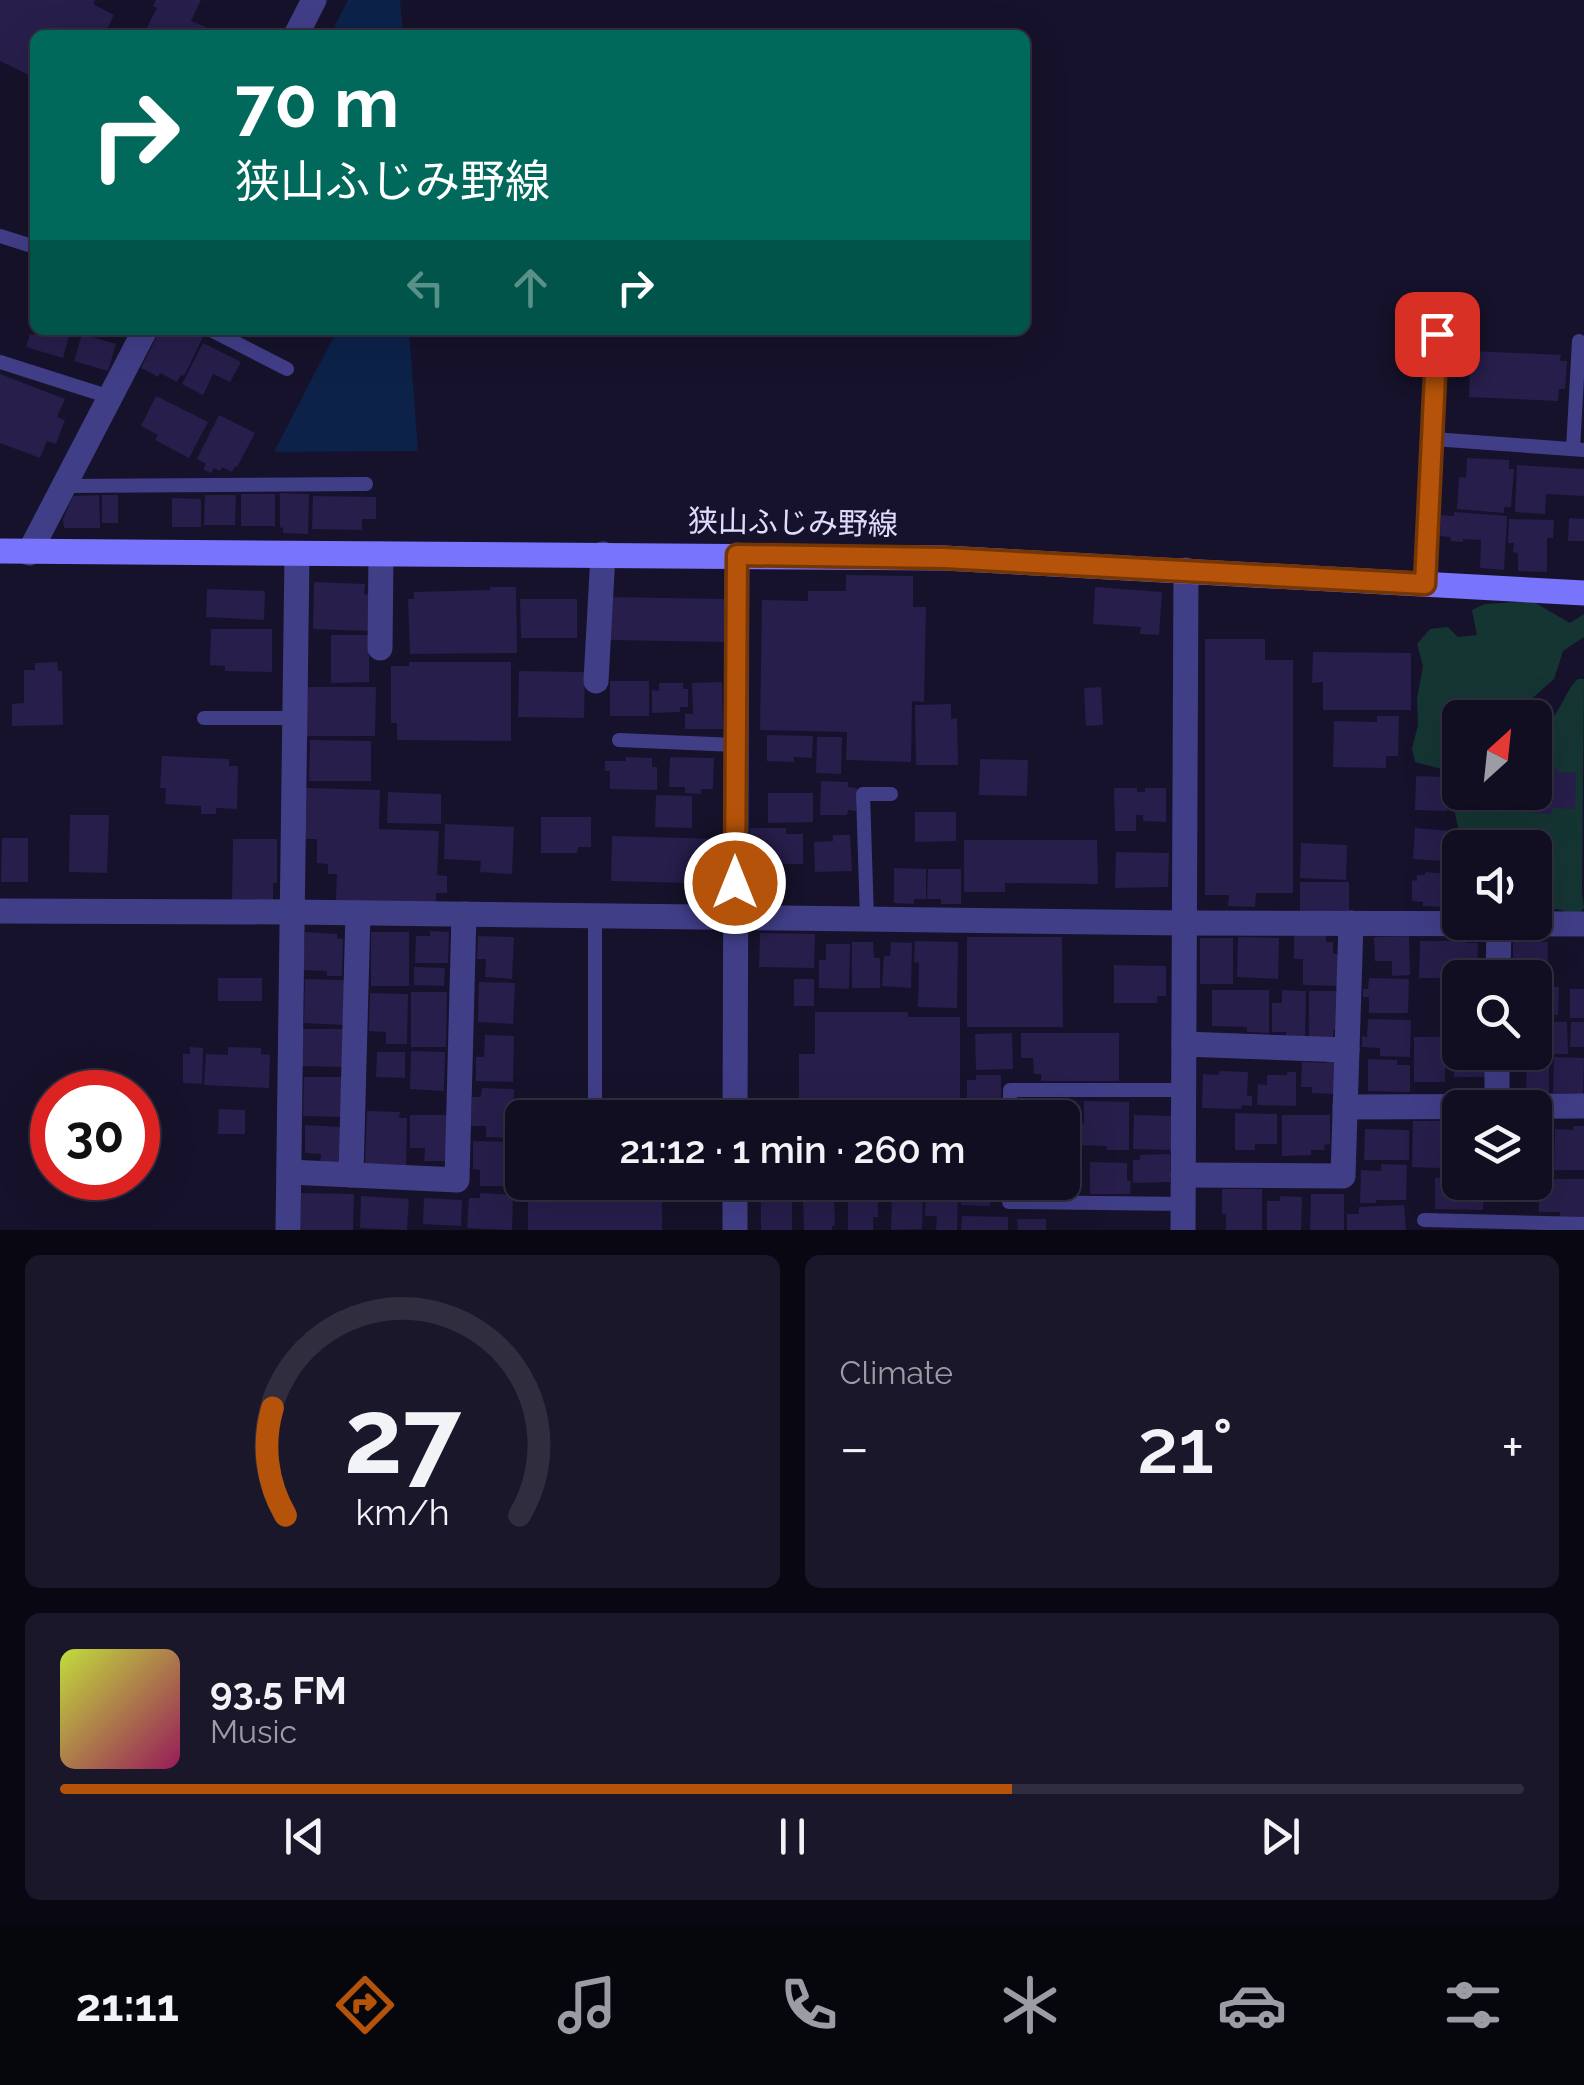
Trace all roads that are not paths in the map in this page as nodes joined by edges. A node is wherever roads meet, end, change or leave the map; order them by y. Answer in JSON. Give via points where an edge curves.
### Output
{"nodes":[{"id":1,"x":314,"y":0,"type":"edge"},
{"id":2,"x":299,"y":30,"type":"edge"},
{"id":3,"x":0,"y":236,"type":"edge"},
{"id":4,"x":30,"y":245,"type":"edge"},
{"id":5,"x":1437,"y":334,"type":"dead end"},
{"id":6,"x":143,"y":335,"type":"edge"},
{"id":7,"x":221,"y":335,"type":"edge"},
{"id":8,"x":1579,"y":341,"type":"dead end"},
{"id":9,"x":0,"y":362,"type":"edge"},
{"id":10,"x":287,"y":369,"type":"dead end"},
{"id":11,"x":110,"y":397,"type":"junction"},
{"id":12,"x":1433,"y":439,"type":"junction"},
{"id":13,"x":1579,"y":450,"type":"edge"},
{"id":14,"x":366,"y":484,"type":"dead end"},
{"id":15,"x":64,"y":486,"type":"junction"},
{"id":16,"x":0,"y":551,"type":"edge"},
{"id":17,"x":28,"y":552,"type":"junction"},
{"id":18,"x":297,"y":554,"type":"junction"},
{"id":19,"x":381,"y":554,"type":"junction"},
{"id":20,"x":602,"y":554,"type":"junction"},
{"id":21,"x":737,"y":555,"type":"junction"},
{"id":22,"x":1186,"y":570,"type":"junction"},
{"id":23,"x":1425,"y":584,"type":"junction"},
{"id":24,"x":1584,"y":593,"type":"edge"},
{"id":25,"x":380,"y":648,"type":"dead end"},
{"id":26,"x":596,"y":681,"type":"dead end"},
{"id":27,"x":204,"y":718,"type":"dead end"},
{"id":28,"x":294,"y":718,"type":"junction"},
{"id":29,"x":618,"y":740,"type":"dead end"},
{"id":30,"x":736,"y":744,"type":"junction"},
{"id":31,"x":892,"y":794,"type":"dead end"},
{"id":32,"x":0,"y":911,"type":"edge"},
{"id":33,"x":292,"y":912,"type":"junction"},
{"id":34,"x":358,"y":913,"type":"junction"},
{"id":35,"x":464,"y":914,"type":"junction"},
{"id":36,"x":595,"y":916,"type":"junction"},
{"id":37,"x":735,"y":917,"type":"junction"},
{"id":38,"x":867,"y":918,"type":"junction"},
{"id":39,"x":1185,"y":923,"type":"junction"},
{"id":40,"x":1352,"y":923,"type":"junction"},
{"id":41,"x":1442,"y":923,"type":"edge"},
{"id":42,"x":1552,"y":924,"type":"edge"},
{"id":43,"x":1584,"y":924,"type":"edge"},
{"id":44,"x":1184,"y":1044,"type":"junction"},
{"id":45,"x":1347,"y":1050,"type":"junction"},
{"id":46,"x":1184,"y":1090,"type":"junction"},
{"id":47,"x":594,"y":1099,"type":"dead end"},
{"id":48,"x":735,"y":1100,"type":"edge"},
{"id":49,"x":1010,"y":1100,"type":"edge"},
{"id":50,"x":1442,"y":1106,"type":"edge"},
{"id":51,"x":1552,"y":1106,"type":"edge"},
{"id":52,"x":1584,"y":1106,"type":"edge"},
{"id":53,"x":1346,"y":1107,"type":"junction"},
{"id":54,"x":289,"y":1172,"type":"junction"},
{"id":55,"x":351,"y":1175,"type":"junction"},
{"id":56,"x":1184,"y":1175,"type":"junction"},
{"id":57,"x":735,"y":1200,"type":"edge"},
{"id":58,"x":1009,"y":1200,"type":"edge"},
{"id":59,"x":1184,"y":1217,"type":"edge"},
{"id":60,"x":1424,"y":1220,"type":"dead end"},
{"id":61,"x":1584,"y":1224,"type":"edge"},
{"id":62,"x":288,"y":1230,"type":"edge"},
{"id":63,"x":735,"y":1230,"type":"edge"}],
"edges":[{"from":1,"to":2,"type":"street"},
{"from":3,"to":4,"type":"lane"},
{"from":5,"to":12,"type":"lane"},
{"from":6,"to":11,"type":"street"},
{"from":7,"to":10,"type":"lane"},
{"from":8,"to":13,"type":"lane"},
{"from":9,"to":11,"type":"lane"},
{"from":11,"to":15,"type":"street"},
{"from":12,"to":13,"type":"lane"},
{"from":12,"to":23,"type":"lane"},
{"from":14,"to":15,"type":"lane"},
{"from":15,"to":17,"type":"street"},
{"from":16,"to":17,"type":"main road","name":"狭山ふじみ野線"},
{"from":17,"to":18,"type":"main road","name":"狭山ふじみ野線"},
{"from":18,"to":19,"type":"main road","name":"狭山ふじみ野線"},
{"from":18,"to":28,"type":"street"},
{"from":19,"to":20,"type":"main road","name":"狭山ふじみ野線"},
{"from":19,"to":25,"type":"street"},
{"from":20,"to":21,"type":"main road","name":"狭山ふじみ野線"},
{"from":20,"to":26,"type":"street"},
{"from":21,"to":22,"type":"main road","name":"狭山ふじみ野線"},
{"from":21,"to":30,"type":"street"},
{"from":22,"to":23,"type":"main road","name":"狭山ふじみ野線"},
{"from":22,"to":39,"type":"street"},
{"from":23,"to":24,"type":"main road","name":"狭山ふじみ野線"},
{"from":27,"to":28,"type":"lane"},
{"from":28,"to":33,"type":"street"},
{"from":29,"to":30,"type":"lane"},
{"from":30,"to":37,"type":"street"},
{"from":31,"to":38,"type":"lane","via":[[864,794]]},
{"from":32,"to":33,"type":"street"},
{"from":33,"to":34,"type":"street"},
{"from":33,"to":54,"type":"street"},
{"from":34,"to":35,"type":"street"},
{"from":34,"to":55,"type":"street"},
{"from":35,"to":36,"type":"street"},
{"from":35,"to":55,"type":"street","via":[[457,1180]]},
{"from":36,"to":37,"type":"street"},
{"from":36,"to":47,"type":"lane"},
{"from":37,"to":38,"type":"street"},
{"from":37,"to":48,"type":"street"},
{"from":38,"to":39,"type":"street"},
{"from":39,"to":40,"type":"street"},
{"from":39,"to":44,"type":"street"},
{"from":40,"to":41,"type":"street"},
{"from":40,"to":45,"type":"street"},
{"from":42,"to":43,"type":"street"},
{"from":44,"to":45,"type":"street"},
{"from":44,"to":46,"type":"street"},
{"from":45,"to":53,"type":"street"},
{"from":46,"to":49,"type":"lane","via":[[1010,1090]]},
{"from":46,"to":56,"type":"street"},
{"from":50,"to":53,"type":"street"},
{"from":51,"to":52,"type":"street"},
{"from":53,"to":56,"type":"street","via":[[1343,1176]]},
{"from":54,"to":55,"type":"street"},
{"from":54,"to":62,"type":"street"},
{"from":56,"to":59,"type":"street"},
{"from":57,"to":63,"type":"street"},
{"from":58,"to":59,"type":"lane"},
{"from":60,"to":61,"type":"lane"}]}
